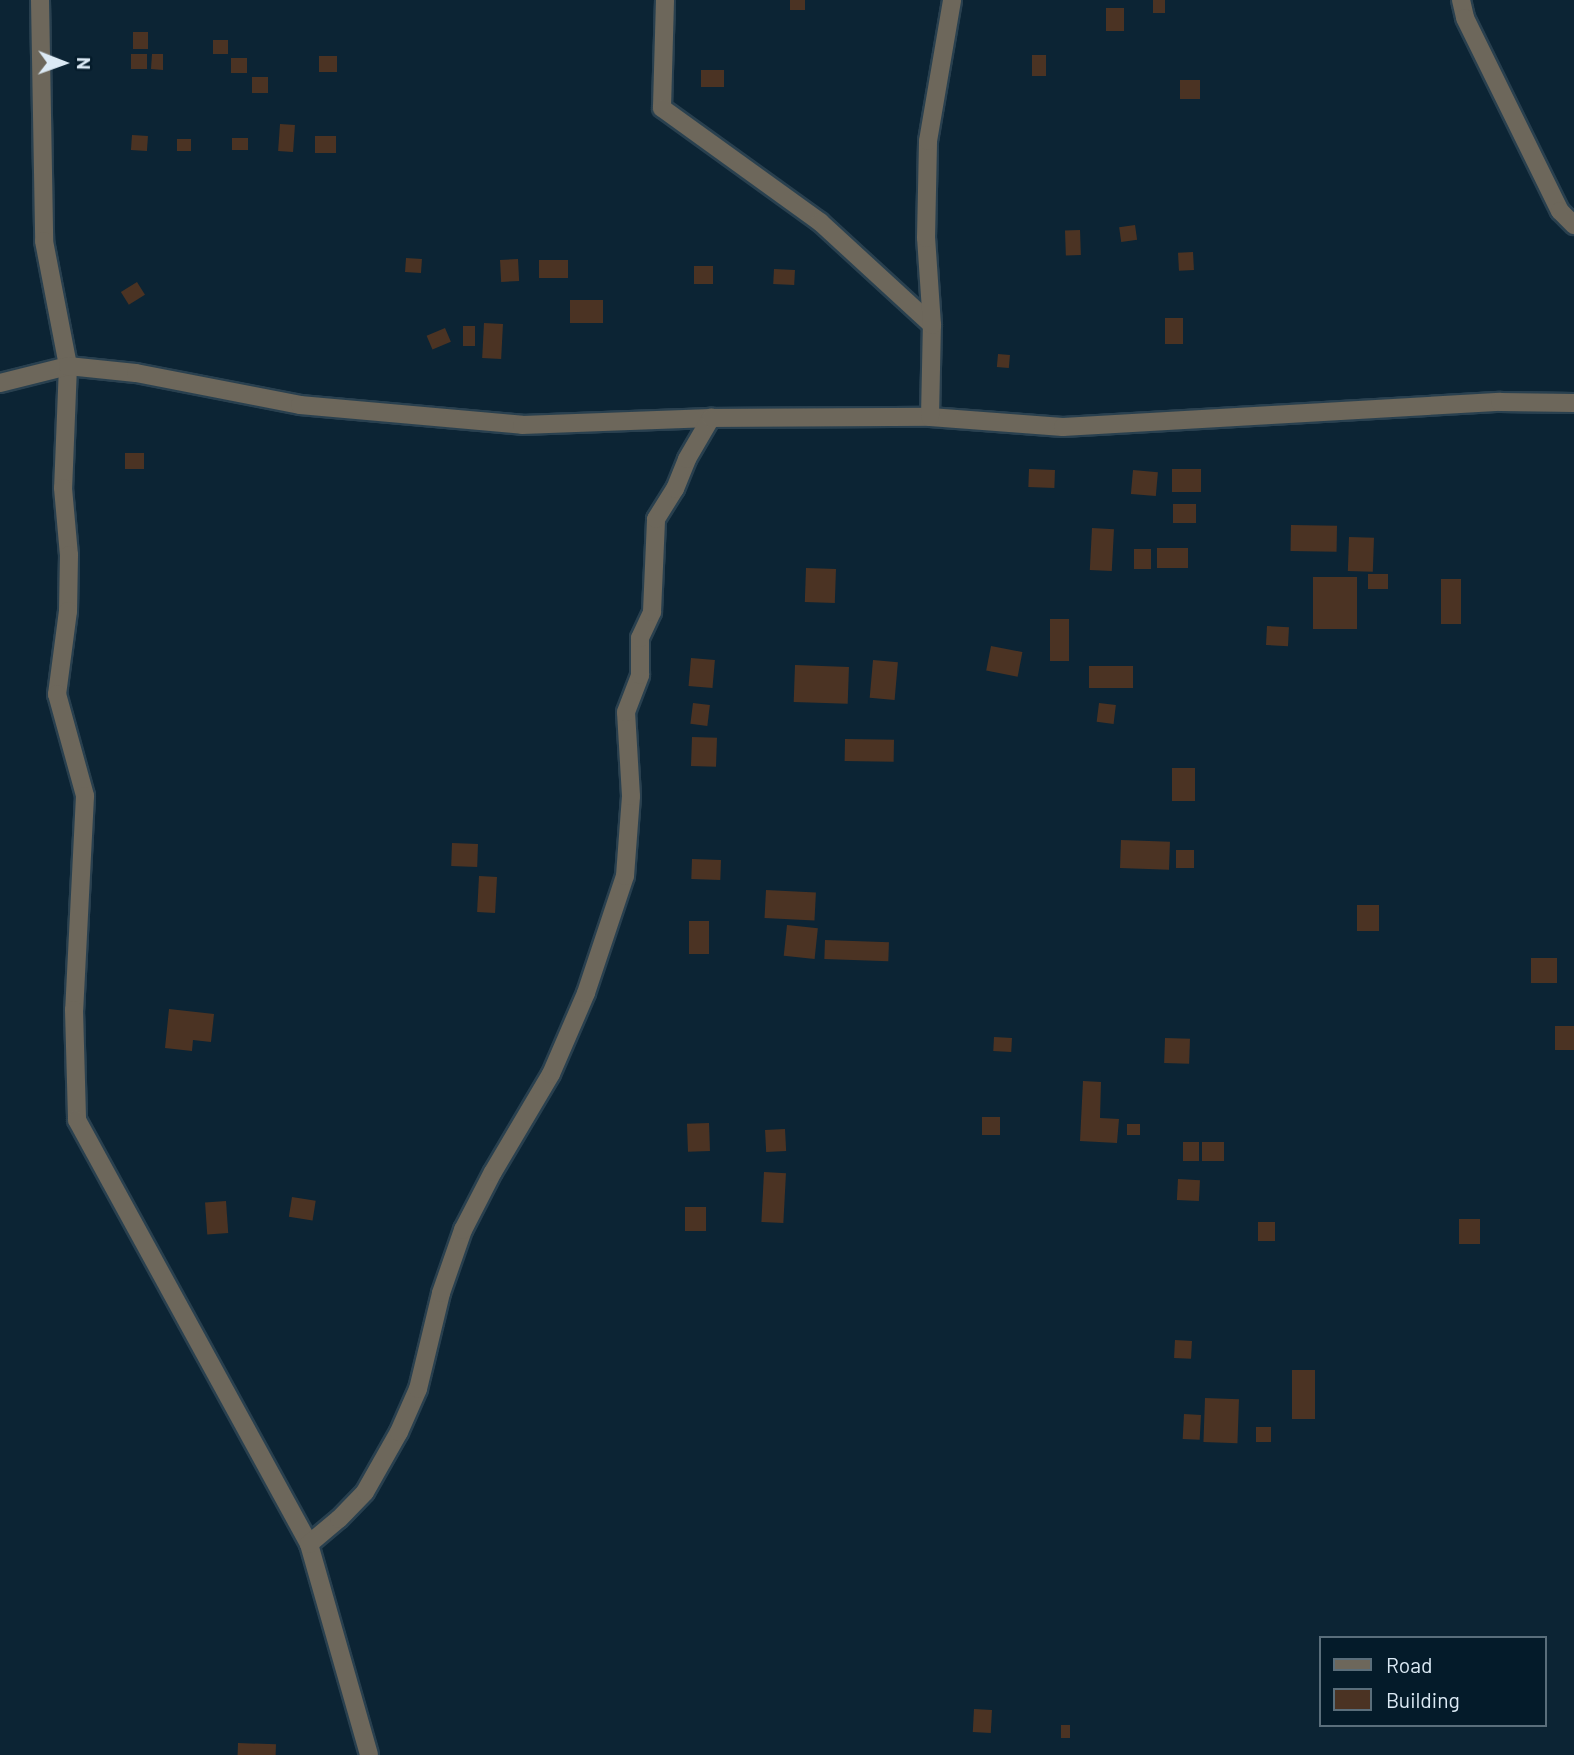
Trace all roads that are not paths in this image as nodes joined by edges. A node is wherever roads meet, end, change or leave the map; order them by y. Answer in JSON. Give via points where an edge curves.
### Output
{"nodes":[{"id":1,"x":40,"y":0,"type":"edge"},
{"id":2,"x":665,"y":0,"type":"edge"},
{"id":3,"x":952,"y":0,"type":"edge"},
{"id":4,"x":1461,"y":0,"type":"edge"},
{"id":5,"x":1574,"y":225,"type":"edge"},
{"id":6,"x":932,"y":325,"type":"junction"},
{"id":7,"x":68,"y":366,"type":"junction"},
{"id":8,"x":0,"y":383,"type":"edge"},
{"id":9,"x":1574,"y":403,"type":"edge"},
{"id":10,"x":930,"y":417,"type":"junction"},
{"id":11,"x":711,"y":418,"type":"junction"},
{"id":12,"x":309,"y":1544,"type":"junction"},
{"id":13,"x":369,"y":1755,"type":"edge"}],
"edges":[{"from":1,"to":7,"type":"street","via":[[44,241]]},
{"from":2,"to":6,"type":"street","via":[[662,108],[820,222]]},
{"from":3,"to":6,"type":"street","via":[[928,141],[926,238]]},
{"from":4,"to":5,"type":"street","via":[[1465,18],[1560,211]]},
{"from":6,"to":10,"type":"street"},
{"from":7,"to":8,"type":"street"},
{"from":7,"to":11,"type":"street","via":[[136,373],[300,405],[522,425]]},
{"from":7,"to":12,"type":"street","via":[[63,488],[68,611],[57,694],[85,796],[74,1010],[77,1120]]},
{"from":9,"to":10,"type":"street","via":[[1500,402],[1063,427]]},
{"from":10,"to":11,"type":"street"},
{"from":11,"to":12,"type":"street","via":[[656,519],[652,612],[640,638],[640,675],[626,712],[631,796],[625,876],[586,993],[551,1074],[463,1230],[441,1293],[418,1389],[399,1432],[365,1492]]},
{"from":12,"to":13,"type":"street"}]}
